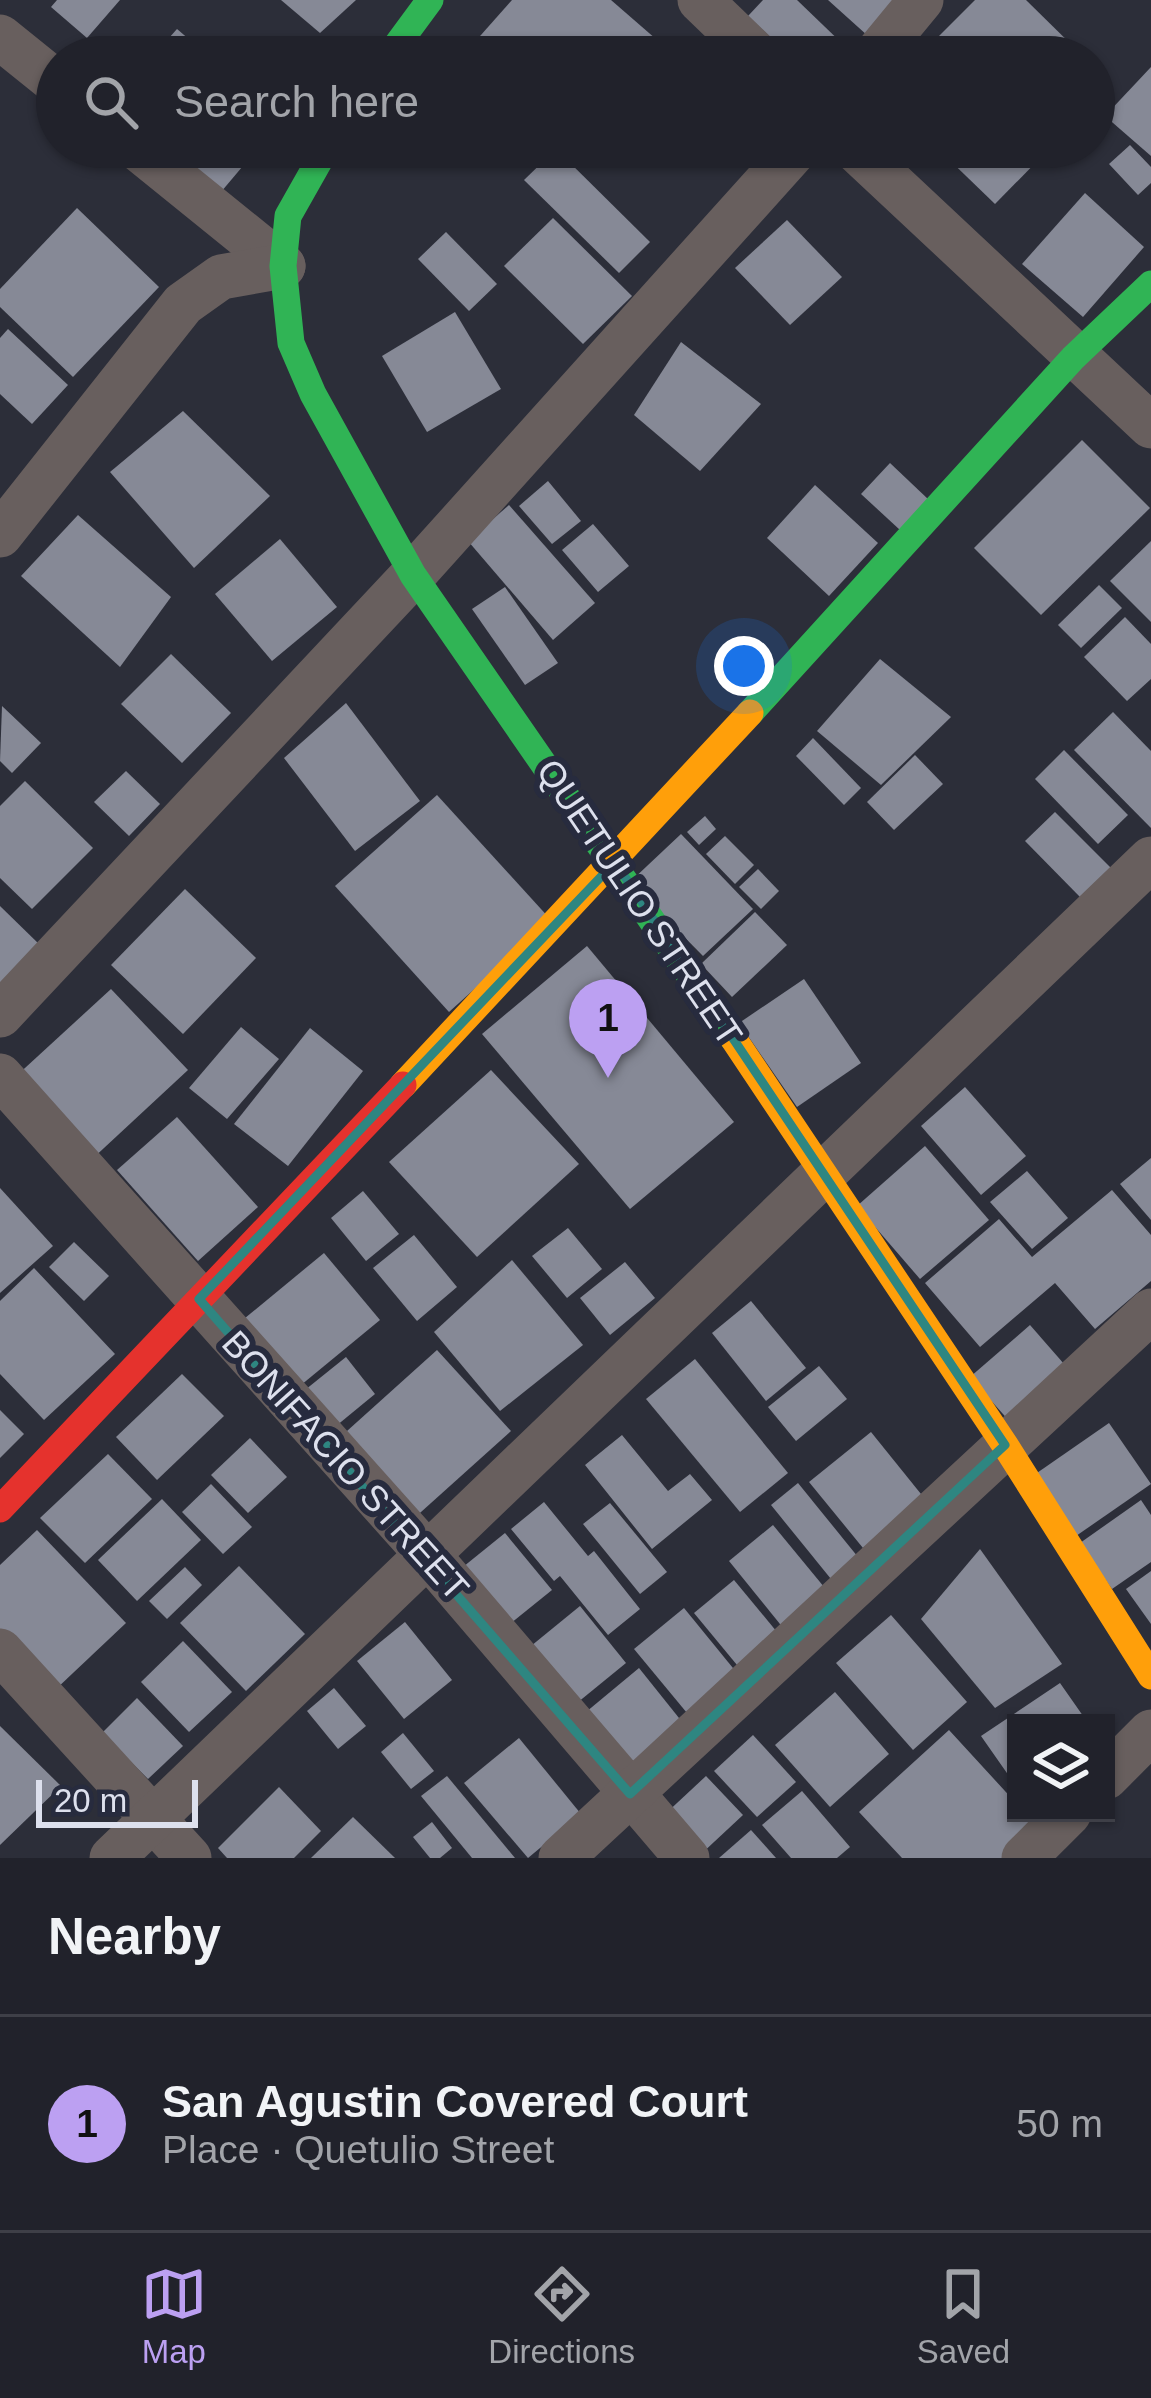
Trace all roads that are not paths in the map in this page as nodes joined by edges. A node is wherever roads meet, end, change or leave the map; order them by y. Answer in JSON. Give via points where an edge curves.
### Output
{"nodes":[{"id":1,"x":430,"y":0,"type":"edge"},
{"id":2,"x":700,"y":0,"type":"edge"},
{"id":3,"x":921,"y":0,"type":"edge"},
{"id":4,"x":403,"y":36,"type":"edge"},
{"id":5,"x":737,"y":36,"type":"edge"},
{"id":6,"x":891,"y":36,"type":"edge"},
{"id":7,"x":0,"y":37,"type":"edge"},
{"id":8,"x":36,"y":66,"type":"edge"},
{"id":9,"x":162,"y":168,"type":"edge"},
{"id":10,"x":315,"y":168,"type":"edge"},
{"id":11,"x":779,"y":168,"type":"edge"},
{"id":12,"x":875,"y":168,"type":"edge"},
{"id":13,"x":283,"y":266,"type":"junction"},
{"id":14,"x":1151,"y":284,"type":"edge"},
{"id":15,"x":1073,"y":358,"type":"junction"},
{"id":16,"x":1151,"y":426,"type":"edge"},
{"id":17,"x":0,"y":535,"type":"edge"},
{"id":18,"x":413,"y":575,"type":"junction"},
{"id":19,"x":1151,"y":859,"type":"edge"},
{"id":20,"x":615,"y":862,"type":"junction"},
{"id":21,"x":0,"y":1015,"type":"edge"},
{"id":22,"x":0,"y":1076,"type":"edge"},
{"id":23,"x":824,"y":1174,"type":"junction"},
{"id":24,"x":199,"y":1299,"type":"junction"},
{"id":25,"x":1151,"y":1311,"type":"edge"},
{"id":26,"x":1005,"y":1444,"type":"junction"},
{"id":27,"x":0,"y":1509,"type":"edge"},
{"id":28,"x":428,"y":1555,"type":"junction"},
{"id":29,"x":0,"y":1651,"type":"edge"},
{"id":30,"x":1151,"y":1676,"type":"edge"},
{"id":31,"x":1151,"y":1732,"type":"edge"},
{"id":32,"x":1115,"y":1768,"type":"edge"},
{"id":33,"x":630,"y":1794,"type":"junction"},
{"id":34,"x":151,"y":1821,"type":"junction"},
{"id":35,"x":1060,"y":1822,"type":"edge"},
{"id":36,"x":112,"y":1858,"type":"edge"},
{"id":37,"x":189,"y":1858,"type":"edge"},
{"id":38,"x":561,"y":1858,"type":"edge"},
{"id":39,"x":688,"y":1858,"type":"edge"},
{"id":40,"x":1024,"y":1858,"type":"edge"}],
"edges":[{"from":1,"to":4,"type":"main road"},
{"from":2,"to":5,"type":"street"},
{"from":3,"to":6,"type":"street"},
{"from":7,"to":8,"type":"street"},
{"from":9,"to":13,"type":"street"},
{"from":10,"to":13,"type":"main road","name":"QUETULIO STREET","via":[[288,215]]},
{"from":11,"to":18,"type":"street"},
{"from":12,"to":15,"type":"street"},
{"from":13,"to":17,"type":"street","via":[[221,277],[183,304]]},
{"from":13,"to":18,"type":"main road","name":"QUETULIO STREET","via":[[298,360]]},
{"from":14,"to":15,"type":"main road"},
{"from":15,"to":16,"type":"street"},
{"from":15,"to":20,"type":"main road"},
{"from":18,"to":20,"type":"main road","name":"QUETULIO STREET"},
{"from":18,"to":21,"type":"street"},
{"from":19,"to":23,"type":"street"},
{"from":20,"to":23,"type":"main road","name":"QUETULIO STREET"},
{"from":20,"to":24,"type":"main road"},
{"from":22,"to":24,"type":"street","name":"BONIFACIO STREET"},
{"from":23,"to":26,"type":"main road","name":"QUETULIO STREET"},
{"from":23,"to":28,"type":"street"},
{"from":24,"to":27,"type":"main road"},
{"from":24,"to":28,"type":"street","name":"BONIFACIO STREET"},
{"from":25,"to":26,"type":"street"},
{"from":26,"to":30,"type":"main road","name":"QUETULIO STREET"},
{"from":26,"to":33,"type":"street"},
{"from":28,"to":33,"type":"street","name":"BONIFACIO STREET"},
{"from":28,"to":34,"type":"street"},
{"from":29,"to":34,"type":"street"},
{"from":31,"to":32,"type":"street"},
{"from":33,"to":38,"type":"street"},
{"from":33,"to":39,"type":"street","name":"BONIFACIO STREET"},
{"from":34,"to":36,"type":"street"},
{"from":34,"to":37,"type":"street"},
{"from":35,"to":40,"type":"street"}]}
